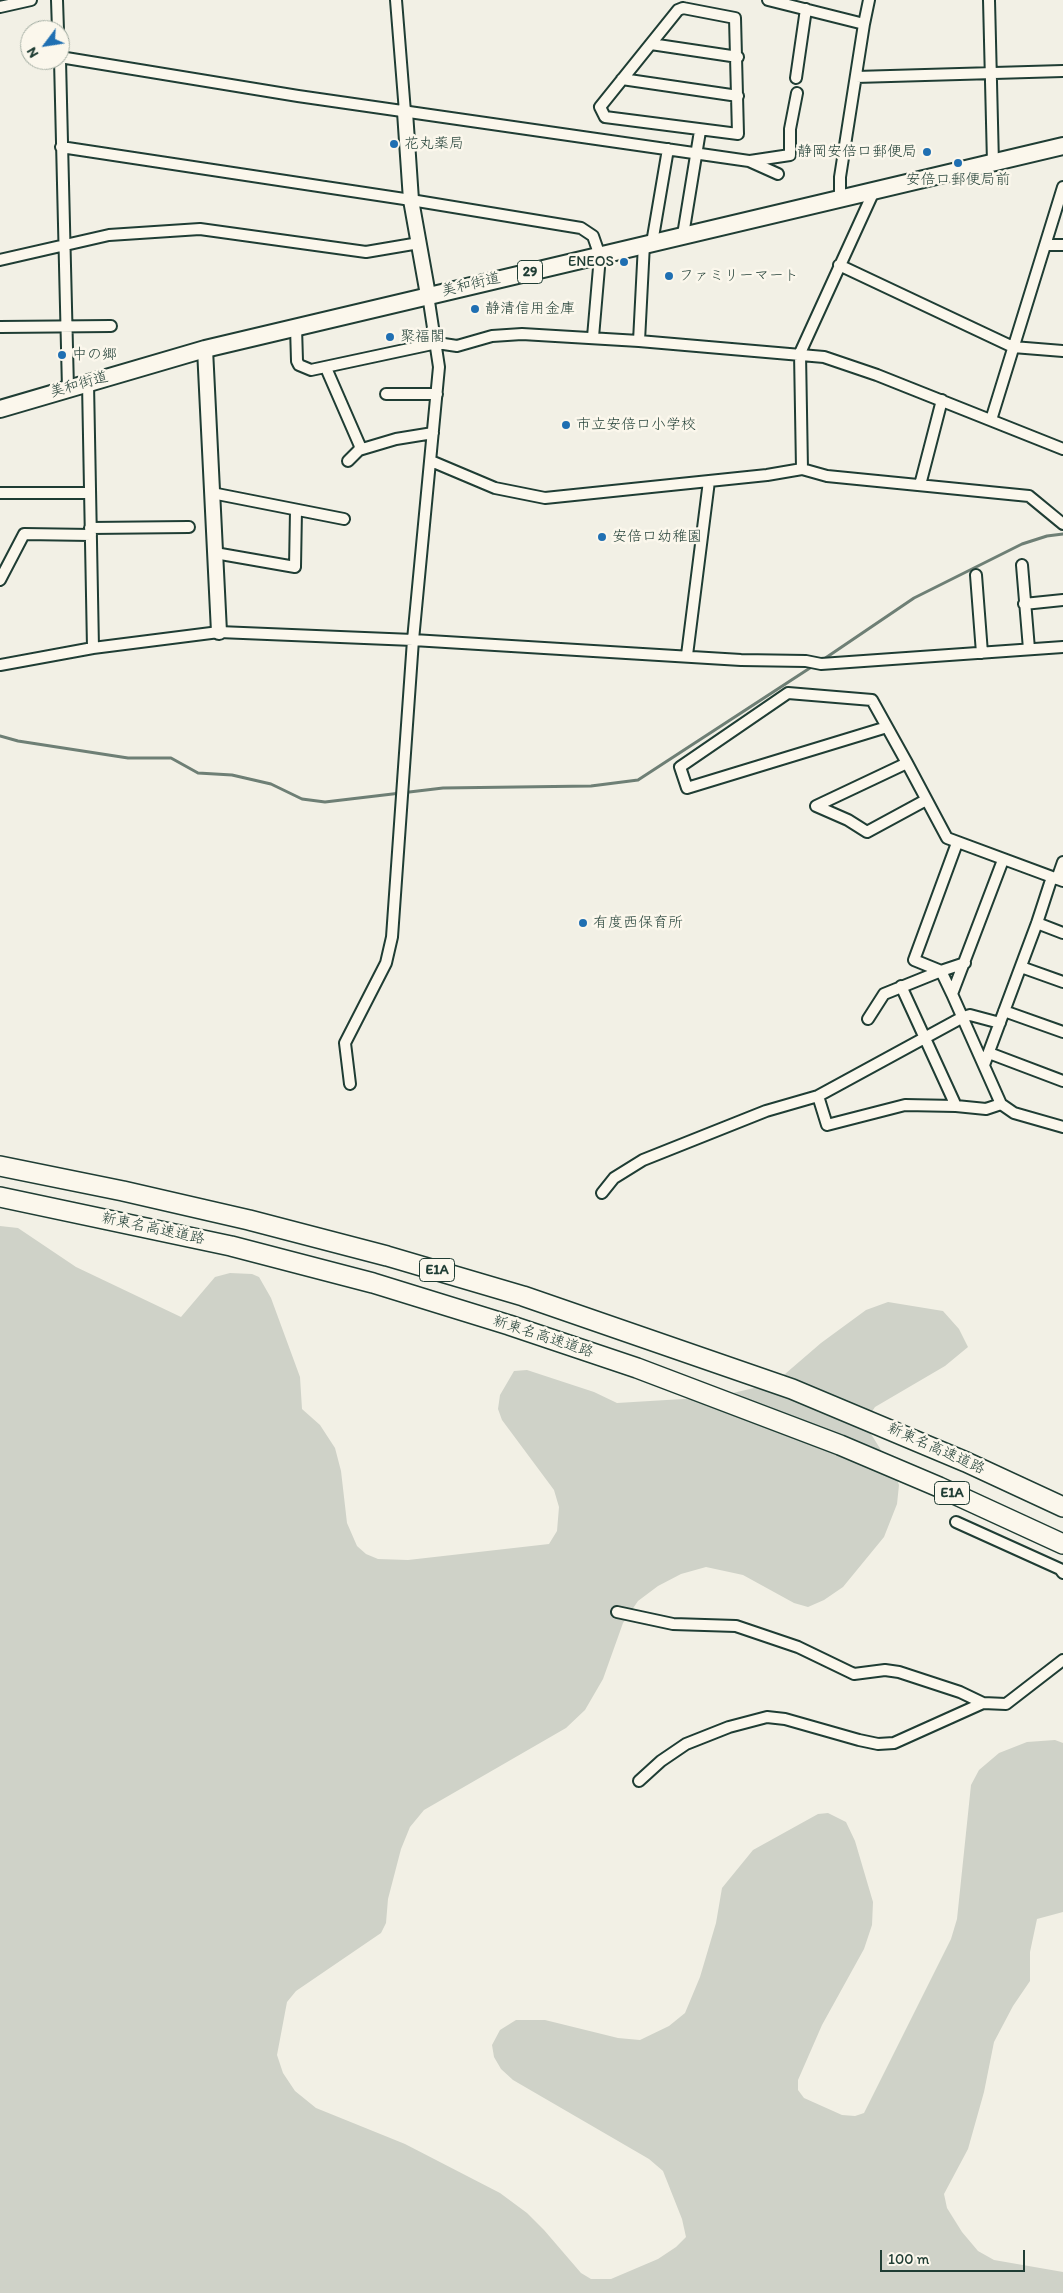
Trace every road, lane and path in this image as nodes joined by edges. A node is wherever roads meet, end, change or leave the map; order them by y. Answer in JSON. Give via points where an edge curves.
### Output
{"nodes":[{"id":1,"x":31,"y":0,"type":"edge"},
{"id":2,"x":57,"y":0,"type":"edge"},
{"id":3,"x":396,"y":0,"type":"edge"},
{"id":4,"x":768,"y":0,"type":"edge"},
{"id":5,"x":869,"y":0,"type":"edge"},
{"id":6,"x":989,"y":0,"type":"edge"},
{"id":7,"x":0,"y":7,"type":"edge"},
{"id":8,"x":806,"y":9,"type":"junction"},
{"id":9,"x":58,"y":20,"type":"edge"},
{"id":10,"x":864,"y":24,"type":"junction"},
{"id":11,"x":651,"y":44,"type":"junction"},
{"id":12,"x":738,"y":57,"type":"junction"},
{"id":13,"x":70,"y":60,"type":"edge"},
{"id":14,"x":60,"y":70,"type":"edge"},
{"id":15,"x":1063,"y":71,"type":"edge"},
{"id":16,"x":991,"y":74,"type":"junction"},
{"id":17,"x":856,"y":77,"type":"junction"},
{"id":18,"x":796,"y":78,"type":"dead end"},
{"id":19,"x":622,"y":79,"type":"junction"},
{"id":20,"x":797,"y":93,"type":"dead end"},
{"id":21,"x":738,"y":96,"type":"junction"},
{"id":22,"x":405,"y":112,"type":"junction"},
{"id":23,"x":700,"y":131,"type":"junction"},
{"id":24,"x":1063,"y":146,"type":"edge"},
{"id":25,"x":61,"y":148,"type":"junction"},
{"id":26,"x":668,"y":149,"type":"junction"},
{"id":27,"x":697,"y":153,"type":"junction"},
{"id":28,"x":749,"y":161,"type":"junction"},
{"id":29,"x":993,"y":163,"type":"junction"},
{"id":30,"x":778,"y":174,"type":"dead end"},
{"id":31,"x":1063,"y":187,"type":"edge"},
{"id":32,"x":874,"y":191,"type":"junction"},
{"id":33,"x":411,"y":200,"type":"junction"},
{"id":34,"x":840,"y":200,"type":"junction"},
{"id":35,"x":683,"y":235,"type":"junction"},
{"id":36,"x":419,"y":243,"type":"junction"},
{"id":37,"x":648,"y":244,"type":"junction"},
{"id":38,"x":63,"y":245,"type":"junction"},
{"id":39,"x":1046,"y":245,"type":"junction"},
{"id":40,"x":1063,"y":245,"type":"edge"},
{"id":41,"x":600,"y":256,"type":"junction"},
{"id":42,"x":0,"y":260,"type":"edge"},
{"id":43,"x":840,"y":265,"type":"junction"},
{"id":44,"x":428,"y":295,"type":"junction"},
{"id":45,"x":0,"y":326,"type":"edge"},
{"id":46,"x":66,"y":326,"type":"junction"},
{"id":47,"x":111,"y":326,"type":"dead end"},
{"id":48,"x":296,"y":327,"type":"junction"},
{"id":49,"x":593,"y":338,"type":"junction"},
{"id":50,"x":639,"y":341,"type":"junction"},
{"id":51,"x":437,"y":343,"type":"junction"},
{"id":52,"x":1013,"y":347,"type":"junction"},
{"id":53,"x":205,"y":349,"type":"junction"},
{"id":54,"x":1063,"y":351,"type":"edge"},
{"id":55,"x":800,"y":353,"type":"junction"},
{"id":56,"x":326,"y":368,"type":"junction"},
{"id":57,"x":88,"y":383,"type":"junction"},
{"id":58,"x":68,"y":389,"type":"junction"},
{"id":59,"x":386,"y":394,"type":"dead end"},
{"id":60,"x":437,"y":394,"type":"junction"},
{"id":61,"x":942,"y":400,"type":"junction"},
{"id":62,"x":0,"y":409,"type":"edge"},
{"id":63,"x":991,"y":420,"type":"junction"},
{"id":64,"x":433,"y":433,"type":"junction"},
{"id":65,"x":1063,"y":449,"type":"edge"},
{"id":66,"x":359,"y":450,"type":"junction"},
{"id":67,"x":348,"y":461,"type":"dead end"},
{"id":68,"x":430,"y":461,"type":"junction"},
{"id":69,"x":802,"y":469,"type":"junction"},
{"id":70,"x":709,"y":481,"type":"junction"},
{"id":71,"x":920,"y":485,"type":"junction"},
{"id":72,"x":90,"y":492,"type":"junction"},
{"id":73,"x":0,"y":493,"type":"edge"},
{"id":74,"x":212,"y":493,"type":"junction"},
{"id":75,"x":296,"y":510,"type":"junction"},
{"id":76,"x":344,"y":519,"type":"dead end"},
{"id":77,"x":1063,"y":524,"type":"edge"},
{"id":78,"x":189,"y":527,"type":"dead end"},
{"id":79,"x":90,"y":531,"type":"junction"},
{"id":80,"x":215,"y":553,"type":"junction"},
{"id":81,"x":1022,"y":565,"type":"dead end"},
{"id":82,"x":976,"y":575,"type":"dead end"},
{"id":83,"x":1,"y":577,"type":"edge"},
{"id":84,"x":1063,"y":600,"type":"edge"},
{"id":85,"x":1024,"y":604,"type":"junction"},
{"id":86,"x":219,"y":632,"type":"junction"},
{"id":87,"x":413,"y":640,"type":"junction"},
{"id":88,"x":1063,"y":647,"type":"edge"},
{"id":89,"x":93,"y":648,"type":"junction"},
{"id":90,"x":1029,"y":649,"type":"junction"},
{"id":91,"x":982,"y":653,"type":"junction"},
{"id":92,"x":687,"y":655,"type":"junction"},
{"id":93,"x":0,"y":665,"type":"edge"},
{"id":94,"x":887,"y":727,"type":"junction"},
{"id":95,"x":907,"y":763,"type":"junction"},
{"id":96,"x":926,"y":800,"type":"junction"},
{"id":97,"x":957,"y":843,"type":"junction"},
{"id":98,"x":1003,"y":860,"type":"junction"},
{"id":99,"x":1063,"y":862,"type":"edge"},
{"id":100,"x":1057,"y":879,"type":"edge"},
{"id":101,"x":1037,"y":924,"type":"junction"},
{"id":102,"x":1063,"y":933,"type":"edge"},
{"id":103,"x":965,"y":964,"type":"junction"},
{"id":104,"x":1021,"y":967,"type":"junction"},
{"id":105,"x":941,"y":971,"type":"junction"},
{"id":106,"x":1063,"y":982,"type":"edge"},
{"id":107,"x":901,"y":986,"type":"junction"},
{"id":108,"x":952,"y":994,"type":"junction"},
{"id":109,"x":1004,"y":1011,"type":"junction"},
{"id":110,"x":963,"y":1018,"type":"junction"},
{"id":111,"x":868,"y":1019,"type":"dead end"},
{"id":112,"x":1000,"y":1023,"type":"junction"},
{"id":113,"x":1063,"y":1032,"type":"edge"},
{"id":114,"x":925,"y":1039,"type":"junction"},
{"id":115,"x":989,"y":1053,"type":"junction"},
{"id":116,"x":984,"y":1064,"type":"junction"},
{"id":117,"x":1063,"y":1081,"type":"edge"},
{"id":118,"x":350,"y":1084,"type":"dead end"},
{"id":119,"x":818,"y":1096,"type":"junction"},
{"id":120,"x":1001,"y":1104,"type":"junction"},
{"id":121,"x":956,"y":1106,"type":"junction"},
{"id":122,"x":1063,"y":1127,"type":"edge"},
{"id":123,"x":0,"y":1166,"type":"edge"},
{"id":124,"x":602,"y":1194,"type":"dead end"},
{"id":125,"x":5,"y":1198,"type":"edge"},
{"id":126,"x":1063,"y":1507,"type":"edge"},
{"id":127,"x":956,"y":1522,"type":"dead end"},
{"id":128,"x":1063,"y":1544,"type":"edge"},
{"id":129,"x":1063,"y":1573,"type":"edge"},
{"id":130,"x":617,"y":1612,"type":"dead end"},
{"id":131,"x":1063,"y":1660,"type":"edge"},
{"id":132,"x":983,"y":1703,"type":"junction"},
{"id":133,"x":639,"y":1782,"type":"dead end"}],
"edges":[{"from":1,"to":7,"type":"street"},
{"from":2,"to":9,"type":"street"},
{"from":3,"to":22,"type":"street"},
{"from":4,"to":8,"type":"street"},
{"from":5,"to":10,"type":"street"},
{"from":6,"to":16,"type":"street"},
{"from":8,"to":10,"type":"street"},
{"from":8,"to":18,"type":"street"},
{"from":10,"to":17,"type":"street"},
{"from":11,"to":12,"type":"street"},
{"from":11,"to":12,"type":"street","via":[[683,8],[735,18]]},
{"from":11,"to":19,"type":"street"},
{"from":12,"to":21,"type":"street"},
{"from":13,"to":22,"type":"street"},
{"from":14,"to":25,"type":"street"},
{"from":15,"to":16,"type":"street"},
{"from":16,"to":17,"type":"street"},
{"from":16,"to":29,"type":"street"},
{"from":17,"to":34,"type":"street","via":[[840,177]]},
{"from":19,"to":21,"type":"street"},
{"from":19,"to":23,"type":"street","via":[[600,107],[605,117]]},
{"from":20,"to":28,"type":"street","via":[[790,129],[790,155]]},
{"from":21,"to":23,"type":"street","via":[[738,134]]},
{"from":22,"to":26,"type":"street"},
{"from":22,"to":33,"type":"street"},
{"from":23,"to":27,"type":"street"},
{"from":24,"to":29,"type":"main road","name":"美和街道","number":"29"},
{"from":25,"to":33,"type":"street"},
{"from":25,"to":38,"type":"street"},
{"from":26,"to":27,"type":"street"},
{"from":26,"to":37,"type":"street"},
{"from":27,"to":28,"type":"street"},
{"from":27,"to":35,"type":"street"},
{"from":28,"to":30,"type":"street"},
{"from":29,"to":32,"type":"main road","name":"美和街道","number":"29"},
{"from":31,"to":39,"type":"street"},
{"from":32,"to":34,"type":"main road","name":"美和街道","number":"29"},
{"from":32,"to":43,"type":"street"},
{"from":33,"to":36,"type":"street"},
{"from":33,"to":41,"type":"street","via":[[581,228],[593,236]]},
{"from":34,"to":35,"type":"main road","name":"美和街道","number":"29"},
{"from":35,"to":37,"type":"main road","name":"美和街道","number":"29"},
{"from":36,"to":38,"type":"street","via":[[366,252],[200,229],[109,235]]},
{"from":36,"to":44,"type":"street"},
{"from":37,"to":41,"type":"main road","name":"美和街道","number":"29"},
{"from":37,"to":50,"type":"street"},
{"from":38,"to":42,"type":"street"},
{"from":38,"to":46,"type":"street"},
{"from":39,"to":40,"type":"street"},
{"from":39,"to":52,"type":"street"},
{"from":41,"to":44,"type":"main road","name":"美和街道","number":"29"},
{"from":41,"to":49,"type":"street"},
{"from":43,"to":52,"type":"street"},
{"from":43,"to":55,"type":"street"},
{"from":44,"to":48,"type":"main road","name":"美和街道","number":"29"},
{"from":44,"to":51,"type":"street"},
{"from":45,"to":46,"type":"street"},
{"from":46,"to":47,"type":"street"},
{"from":46,"to":58,"type":"street"},
{"from":48,"to":53,"type":"main road","name":"美和街道","number":"29"},
{"from":48,"to":56,"type":"street","via":[[299,365],[311,370]]},
{"from":49,"to":50,"type":"street"},
{"from":49,"to":51,"type":"street","via":[[522,334],[492,336],[457,346]]},
{"from":50,"to":55,"type":"street"},
{"from":51,"to":56,"type":"street"},
{"from":51,"to":60,"type":"street"},
{"from":52,"to":54,"type":"street"},
{"from":52,"to":63,"type":"street"},
{"from":53,"to":57,"type":"main road","name":"美和街道","number":"29"},
{"from":53,"to":74,"type":"street"},
{"from":55,"to":61,"type":"street","via":[[848,364]]},
{"from":55,"to":69,"type":"street"},
{"from":56,"to":66,"type":"street"},
{"from":57,"to":58,"type":"main road","name":"美和街道","number":"29"},
{"from":57,"to":72,"type":"street"},
{"from":58,"to":62,"type":"main road","name":"美和街道","number":"29"},
{"from":59,"to":60,"type":"street"},
{"from":60,"to":64,"type":"street"},
{"from":61,"to":63,"type":"street"},
{"from":61,"to":71,"type":"street"},
{"from":63,"to":65,"type":"street"},
{"from":64,"to":66,"type":"street"},
{"from":64,"to":68,"type":"street"},
{"from":66,"to":67,"type":"street"},
{"from":68,"to":70,"type":"street","via":[[495,488],[545,498]]},
{"from":68,"to":87,"type":"street"},
{"from":69,"to":70,"type":"street"},
{"from":69,"to":71,"type":"street","via":[[827,476]]},
{"from":70,"to":92,"type":"street"},
{"from":71,"to":77,"type":"street","via":[[1029,496]]},
{"from":72,"to":73,"type":"street"},
{"from":72,"to":79,"type":"street"},
{"from":74,"to":75,"type":"street"},
{"from":74,"to":80,"type":"street"},
{"from":75,"to":76,"type":"street"},
{"from":75,"to":80,"type":"street","via":[[296,567]]},
{"from":78,"to":79,"type":"street"},
{"from":79,"to":83,"type":"street","via":[[24,534]]},
{"from":79,"to":89,"type":"street"},
{"from":80,"to":86,"type":"street"},
{"from":81,"to":85,"type":"street"},
{"from":82,"to":91,"type":"street"},
{"from":84,"to":85,"type":"street"},
{"from":85,"to":90,"type":"street"},
{"from":86,"to":87,"type":"street"},
{"from":86,"to":89,"type":"street"},
{"from":87,"to":92,"type":"street"},
{"from":87,"to":118,"type":"street","via":[[392,937],[386,963],[345,1043]]},
{"from":88,"to":90,"type":"street"},
{"from":89,"to":93,"type":"street"},
{"from":90,"to":91,"type":"street"},
{"from":91,"to":92,"type":"street","via":[[821,664]]},
{"from":94,"to":94,"type":"street","via":[[872,700],[788,693],[680,767],[686,788]]},
{"from":94,"to":95,"type":"street"},
{"from":95,"to":96,"type":"street"},
{"from":95,"to":96,"type":"street","via":[[816,806],[867,832]]},
{"from":96,"to":97,"type":"street","via":[[947,838]]},
{"from":97,"to":98,"type":"street"},
{"from":97,"to":105,"type":"street","via":[[914,960]]},
{"from":98,"to":100,"type":"street"},
{"from":98,"to":103,"type":"street"},
{"from":99,"to":100,"type":"street"},
{"from":100,"to":101,"type":"street"},
{"from":101,"to":102,"type":"street"},
{"from":101,"to":104,"type":"street"},
{"from":103,"to":105,"type":"street"},
{"from":103,"to":108,"type":"street"},
{"from":104,"to":106,"type":"street"},
{"from":104,"to":109,"type":"street"},
{"from":105,"to":107,"type":"street"},
{"from":105,"to":108,"type":"street"},
{"from":107,"to":111,"type":"street","via":[[884,994]]},
{"from":107,"to":114,"type":"street"},
{"from":108,"to":110,"type":"street"},
{"from":109,"to":112,"type":"street"},
{"from":109,"to":113,"type":"street"},
{"from":110,"to":112,"type":"street","via":[[970,1015]]},
{"from":110,"to":114,"type":"street"},
{"from":110,"to":116,"type":"street"},
{"from":112,"to":115,"type":"street"},
{"from":114,"to":119,"type":"street"},
{"from":114,"to":121,"type":"street"},
{"from":115,"to":116,"type":"street"},
{"from":115,"to":117,"type":"street"},
{"from":116,"to":120,"type":"street"},
{"from":119,"to":121,"type":"street","via":[[827,1125],[905,1104]]},
{"from":119,"to":124,"type":"street","via":[[766,1111],[643,1160],[614,1178]]},
{"from":120,"to":121,"type":"street","via":[[986,1109]]},
{"from":120,"to":122,"type":"street","via":[[1014,1113]]},
{"from":123,"to":126,"type":"highway","name":"新東名高速道路","number":"E1A","via":[[249,1220],[523,1296],[792,1389]]},
{"from":125,"to":128,"type":"highway","name":"新東名高速道路","number":"E1A","via":[[232,1246],[373,1283],[509,1325],[638,1368],[840,1444]]},
{"from":127,"to":129,"type":"street"},
{"from":130,"to":132,"type":"street","via":[[673,1624],[736,1626],[798,1647],[854,1674],[885,1670],[899,1672]]},
{"from":131,"to":132,"type":"street","via":[[1006,1704]]},
{"from":132,"to":133,"type":"street","via":[[894,1743],[878,1744],[767,1717],[729,1727],[686,1744],[661,1760]]}]}
